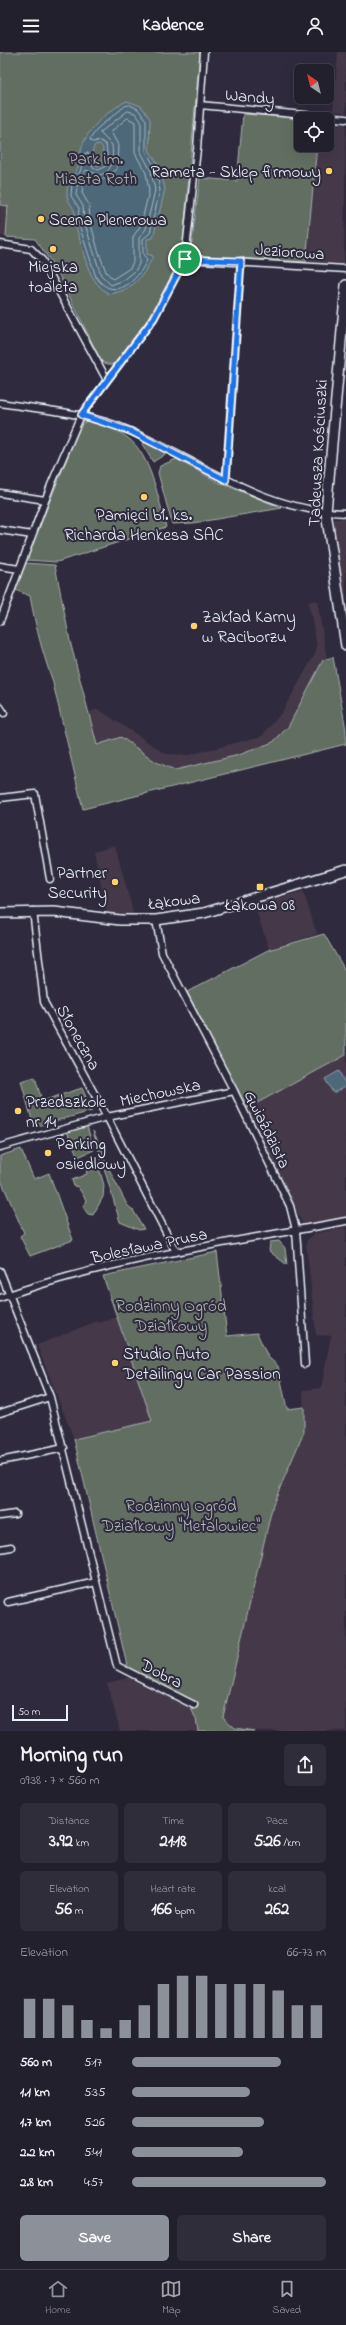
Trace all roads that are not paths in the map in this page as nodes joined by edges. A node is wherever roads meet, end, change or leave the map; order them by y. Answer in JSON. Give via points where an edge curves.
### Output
{"nodes":[{"id":1,"x":204,"y":52,"type":"edge"},
{"id":2,"x":200,"y":105,"type":"junction"},
{"id":3,"x":346,"y":119,"type":"edge"},
{"id":4,"x":0,"y":244,"type":"edge"},
{"id":5,"x":185,"y":259,"type":"junction"},
{"id":6,"x":241,"y":261,"type":"junction"},
{"id":7,"x":346,"y":269,"type":"edge"},
{"id":8,"x":346,"y":285,"type":"edge"},
{"id":9,"x":107,"y":380,"type":"junction"},
{"id":10,"x":0,"y":404,"type":"edge"},
{"id":11,"x":81,"y":415,"type":"junction"},
{"id":12,"x":226,"y":480,"type":"junction"},
{"id":13,"x":0,"y":493,"type":"edge"},
{"id":14,"x":45,"y":500,"type":"junction"},
{"id":15,"x":326,"y":512,"type":"junction"},
{"id":16,"x":346,"y":512,"type":"edge"},
{"id":17,"x":0,"y":530,"type":"edge"},
{"id":18,"x":32,"y":535,"type":"junction"},
{"id":19,"x":0,"y":566,"type":"edge"},
{"id":20,"x":19,"y":569,"type":"junction"},
{"id":21,"x":0,"y":621,"type":"edge"},
{"id":22,"x":346,"y":646,"type":"edge"},
{"id":23,"x":0,"y":707,"type":"edge"},
{"id":24,"x":4,"y":713,"type":"dead end"},
{"id":25,"x":0,"y":798,"type":"edge"},
{"id":26,"x":346,"y":870,"type":"edge"},
{"id":27,"x":50,"y":879,"type":"dead end"},
{"id":28,"x":33,"y":911,"type":"junction"},
{"id":29,"x":0,"y":913,"type":"edge"},
{"id":30,"x":156,"y":920,"type":"junction"},
{"id":31,"x":234,"y":1091,"type":"junction"},
{"id":32,"x":107,"y":1117,"type":"junction"},
{"id":33,"x":0,"y":1147,"type":"edge"},
{"id":34,"x":346,"y":1221,"type":"edge"},
{"id":35,"x":296,"y":1230,"type":"junction"},
{"id":36,"x":176,"y":1252,"type":"junction"},
{"id":37,"x":0,"y":1271,"type":"edge"},
{"id":38,"x":9,"y":1295,"type":"junction"},
{"id":39,"x":0,"y":1298,"type":"edge"},
{"id":40,"x":306,"y":1364,"type":"dead end"},
{"id":41,"x":50,"y":1397,"type":"junction"},
{"id":42,"x":0,"y":1413,"type":"edge"},
{"id":43,"x":64,"y":1448,"type":"junction"},
{"id":44,"x":0,"y":1461,"type":"edge"},
{"id":45,"x":15,"y":1514,"type":"dead end"},
{"id":46,"x":0,"y":1516,"type":"edge"},
{"id":47,"x":10,"y":1547,"type":"dead end"},
{"id":48,"x":0,"y":1549,"type":"edge"},
{"id":49,"x":96,"y":1582,"type":"junction"},
{"id":50,"x":8,"y":1602,"type":"dead end"},
{"id":51,"x":194,"y":1705,"type":"dead end"}],
"edges":[{"from":1,"to":2,"type":"street"},
{"from":2,"to":3,"type":"street","name":"Wandy"},
{"from":2,"to":5,"type":"street"},
{"from":4,"to":9,"type":"street","via":[[30,249],[42,260]]},
{"from":5,"to":6,"type":"street","name":"Jeziorowa"},
{"from":5,"to":9,"type":"street","via":[[154,318]]},
{"from":6,"to":7,"type":"street","name":"Jeziorowa"},
{"from":6,"to":12,"type":"street"},
{"from":8,"to":15,"type":"main road","name":"Tadeusza Kościuszki"},
{"from":9,"to":11,"type":"street"},
{"from":10,"to":11,"type":"street"},
{"from":11,"to":12,"type":"street","via":[[130,431]]},
{"from":11,"to":14,"type":"street"},
{"from":12,"to":15,"type":"street","via":[[262,496]]},
{"from":13,"to":14,"type":"street"},
{"from":14,"to":18,"type":"street"},
{"from":15,"to":16,"type":"street"},
{"from":15,"to":22,"type":"main road","name":"Tadeusza Kościuszki"},
{"from":17,"to":18,"type":"street"},
{"from":18,"to":20,"type":"street"},
{"from":19,"to":20,"type":"street"},
{"from":20,"to":21,"type":"street"},
{"from":23,"to":24,"type":"street"},
{"from":25,"to":27,"type":"street","via":[[35,794]]},
{"from":26,"to":30,"type":"main road","name":"Łąkowa","via":[[204,913]]},
{"from":28,"to":29,"type":"main road","name":"Łąkowa"},
{"from":28,"to":30,"type":"main road","name":"Łąkowa","via":[[120,920]]},
{"from":28,"to":32,"type":"street","name":"Słoneczna","via":[[44,1002]]},
{"from":30,"to":31,"type":"street","name":"Gwiaździsta","via":[[162,953]]},
{"from":31,"to":32,"type":"street","name":"Miechowska"},
{"from":31,"to":35,"type":"street","name":"Gwiaździsta","via":[[290,1206]]},
{"from":32,"to":33,"type":"street","name":"Miechowska"},
{"from":32,"to":36,"type":"street","name":"Słoneczna"},
{"from":34,"to":35,"type":"street","name":"Bolesława Prusa"},
{"from":35,"to":36,"type":"street","name":"Bolesława Prusa"},
{"from":35,"to":40,"type":"street","name":"Gwiaździsta"},
{"from":36,"to":38,"type":"street","name":"Bolesława Prusa","via":[[93,1270]]},
{"from":37,"to":38,"type":"street"},
{"from":38,"to":39,"type":"street","name":"Bolesława Prusa"},
{"from":38,"to":41,"type":"street"},
{"from":41,"to":42,"type":"street"},
{"from":41,"to":43,"type":"street"},
{"from":43,"to":44,"type":"street"},
{"from":43,"to":49,"type":"street"},
{"from":45,"to":46,"type":"street"},
{"from":47,"to":48,"type":"street"},
{"from":49,"to":50,"type":"street"},
{"from":49,"to":51,"type":"street","name":"Dobra","via":[[117,1666]]}]}
